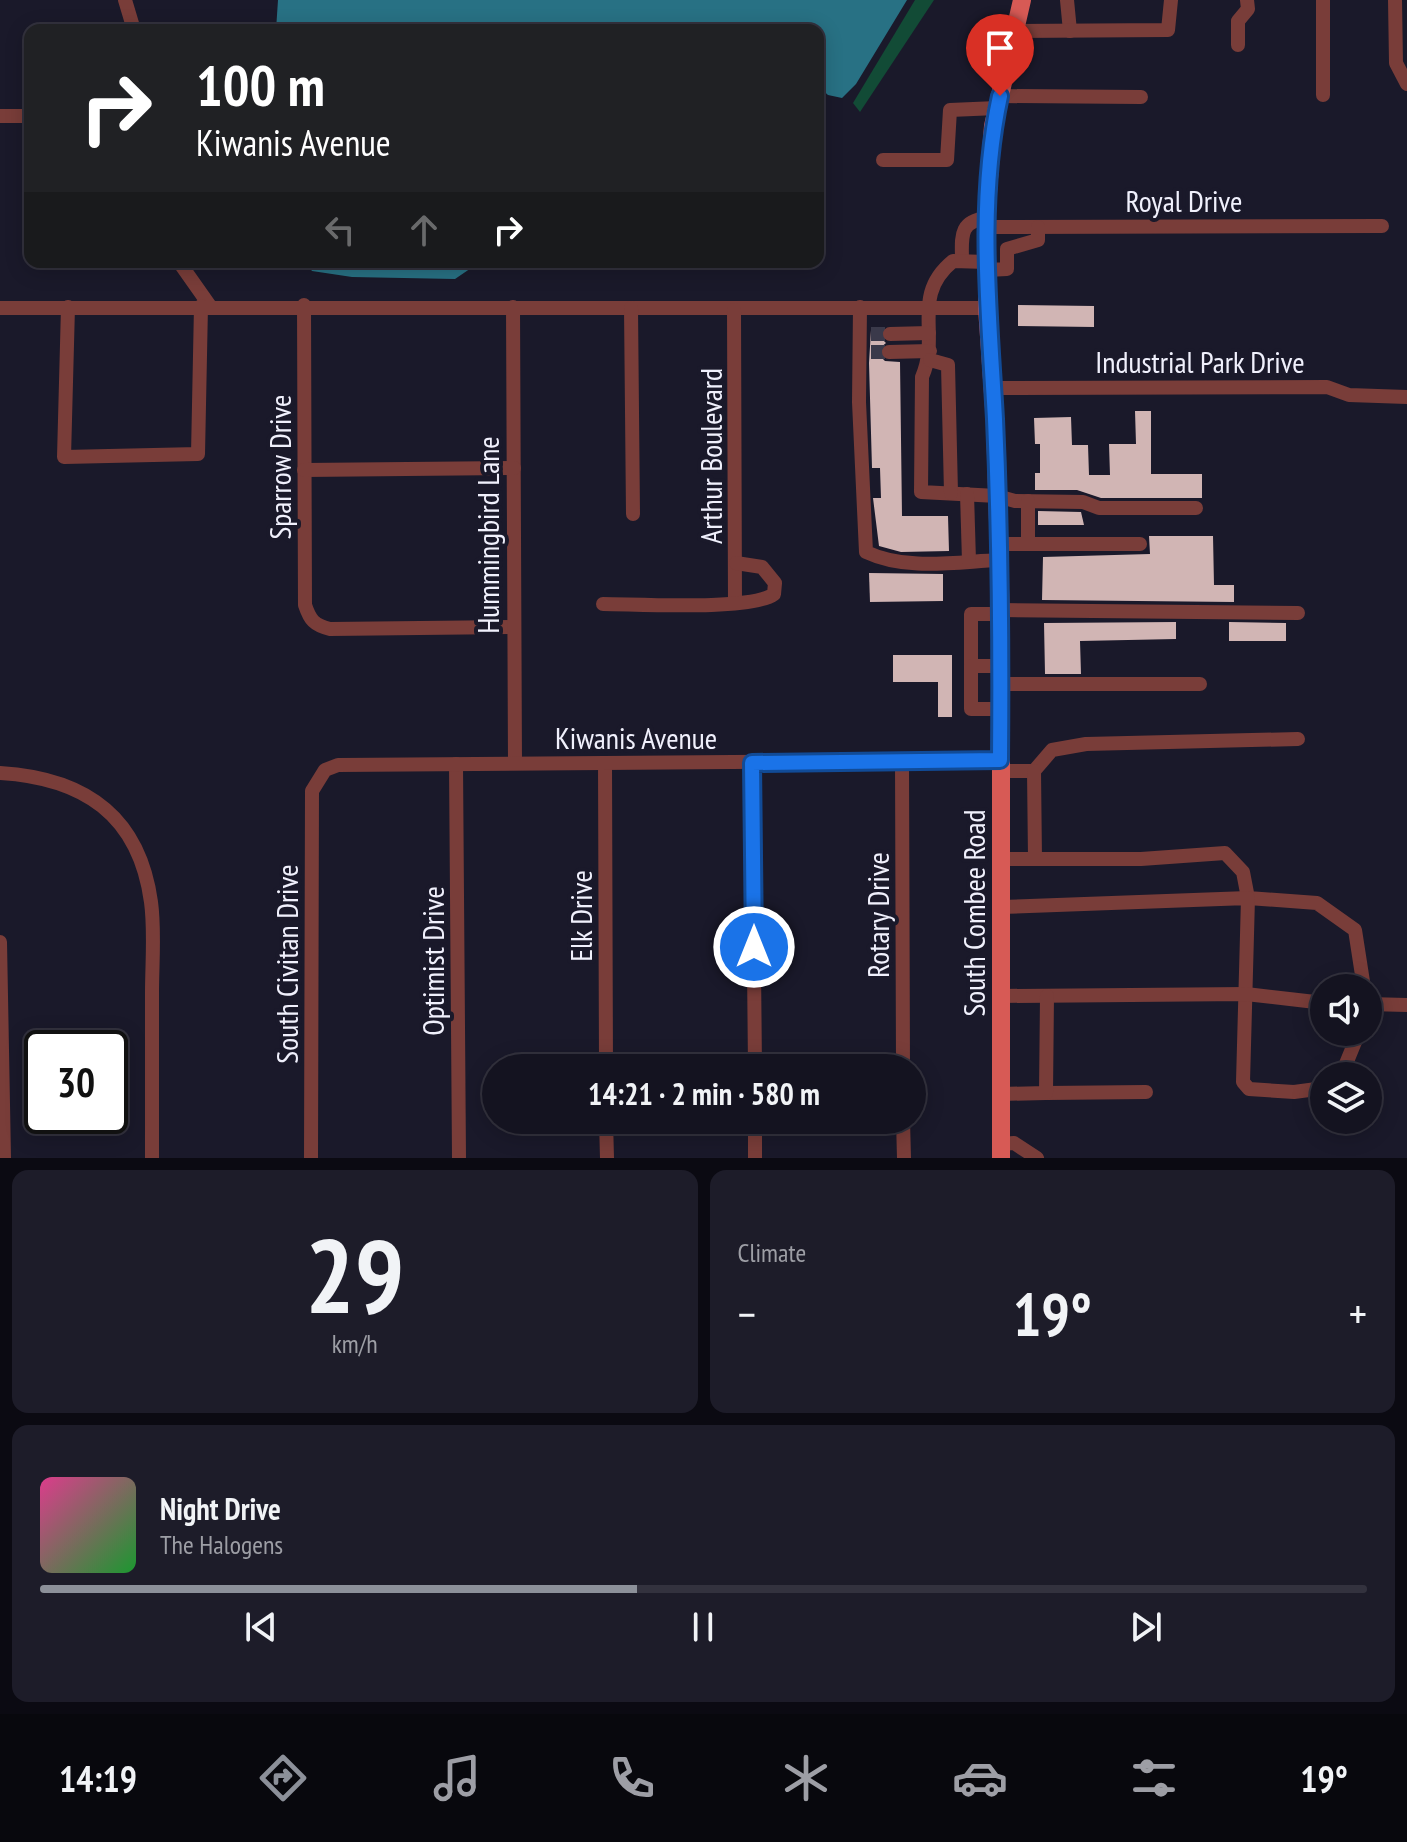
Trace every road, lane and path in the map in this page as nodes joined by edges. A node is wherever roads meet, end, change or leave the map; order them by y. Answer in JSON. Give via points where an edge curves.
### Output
{"nodes":[{"id":1,"x":125,"y":0,"type":"edge"},
{"id":2,"x":1022,"y":0,"type":"edge"},
{"id":3,"x":1067,"y":0,"type":"edge"},
{"id":4,"x":1171,"y":0,"type":"edge"},
{"id":5,"x":1247,"y":0,"type":"edge"},
{"id":6,"x":1323,"y":0,"type":"edge"},
{"id":7,"x":1395,"y":0,"type":"edge"},
{"id":8,"x":132,"y":24,"type":"edge"},
{"id":9,"x":1015,"y":31,"type":"junction"},
{"id":10,"x":1070,"y":31,"type":"junction"},
{"id":11,"x":1238,"y":45,"type":"dead end"},
{"id":12,"x":1407,"y":84,"type":"edge"},
{"id":13,"x":1323,"y":95,"type":"dead end"},
{"id":14,"x":1141,"y":97,"type":"dead end"},
{"id":15,"x":998,"y":102,"type":"junction"},
{"id":16,"x":0,"y":116,"type":"edge"},
{"id":17,"x":24,"y":116,"type":"edge"},
{"id":18,"x":883,"y":160,"type":"dead end"},
{"id":19,"x":987,"y":223,"type":"junction"},
{"id":20,"x":1382,"y":226,"type":"dead end"},
{"id":21,"x":1038,"y":227,"type":"junction"},
{"id":22,"x":962,"y":261,"type":"junction"},
{"id":23,"x":987,"y":266,"type":"junction"},
{"id":24,"x":183,"y":268,"type":"edge"},
{"id":25,"x":304,"y":305,"type":"junction"},
{"id":26,"x":206,"y":306,"type":"junction"},
{"id":27,"x":68,"y":307,"type":"junction"},
{"id":28,"x":513,"y":307,"type":"junction"},
{"id":29,"x":928,"y":307,"type":"junction"},
{"id":30,"x":0,"y":308,"type":"edge"},
{"id":31,"x":631,"y":308,"type":"junction"},
{"id":32,"x":987,"y":308,"type":"junction"},
{"id":33,"x":734,"y":310,"type":"junction"},
{"id":34,"x":860,"y":315,"type":"junction"},
{"id":35,"x":929,"y":333,"type":"junction"},
{"id":36,"x":871,"y":334,"type":"dead end"},
{"id":37,"x":890,"y":334,"type":"tunnel mouth"},
{"id":38,"x":889,"y":352,"type":"tunnel mouth"},
{"id":39,"x":930,"y":356,"type":"junction"},
{"id":40,"x":993,"y":388,"type":"junction"},
{"id":41,"x":1407,"y":397,"type":"edge"},
{"id":42,"x":514,"y":468,"type":"junction"},
{"id":43,"x":304,"y":470,"type":"junction"},
{"id":44,"x":951,"y":493,"type":"junction"},
{"id":45,"x":967,"y":494,"type":"junction"},
{"id":46,"x":997,"y":496,"type":"junction"},
{"id":47,"x":1028,"y":501,"type":"junction"},
{"id":48,"x":1196,"y":508,"type":"dead end"},
{"id":49,"x":633,"y":514,"type":"dead end"},
{"id":50,"x":1028,"y":544,"type":"junction"},
{"id":51,"x":1140,"y":544,"type":"dead end"},
{"id":52,"x":999,"y":552,"type":"junction"},
{"id":53,"x":969,"y":561,"type":"junction"},
{"id":54,"x":736,"y":563,"type":"junction"},
{"id":55,"x":735,"y":602,"type":"junction"},
{"id":56,"x":603,"y":604,"type":"dead end"},
{"id":57,"x":1001,"y":612,"type":"junction"},
{"id":58,"x":1298,"y":613,"type":"dead end"},
{"id":59,"x":512,"y":627,"type":"junction"},
{"id":60,"x":971,"y":666,"type":"junction"},
{"id":61,"x":1000,"y":675,"type":"junction"},
{"id":62,"x":1200,"y":684,"type":"dead end"},
{"id":63,"x":1000,"y":709,"type":"junction"},
{"id":64,"x":1298,"y":739,"type":"dead end"},
{"id":65,"x":902,"y":761,"type":"junction"},
{"id":66,"x":515,"y":763,"type":"junction"},
{"id":67,"x":605,"y":763,"type":"junction"},
{"id":68,"x":752,"y":763,"type":"junction"},
{"id":69,"x":456,"y":764,"type":"junction"},
{"id":70,"x":1000,"y":766,"type":"junction"},
{"id":71,"x":1034,"y":771,"type":"junction"},
{"id":72,"x":0,"y":773,"type":"edge"},
{"id":73,"x":322,"y":773,"type":"joint"},
{"id":74,"x":1001,"y":859,"type":"junction"},
{"id":75,"x":1035,"y":859,"type":"junction"},
{"id":76,"x":1248,"y":898,"type":"junction"},
{"id":77,"x":1001,"y":907,"type":"junction"},
{"id":78,"x":0,"y":942,"type":"edge"},
{"id":79,"x":1362,"y":974,"type":"edge"},
{"id":80,"x":1,"y":978,"type":"edge"},
{"id":81,"x":1246,"y":994,"type":"junction"},
{"id":82,"x":1001,"y":996,"type":"junction"},
{"id":83,"x":1047,"y":996,"type":"junction"},
{"id":84,"x":1310,"y":1001,"type":"edge"},
{"id":85,"x":1382,"y":1004,"type":"edge"},
{"id":86,"x":1407,"y":1005,"type":"edge"},
{"id":87,"x":606,"y":1054,"type":"edge"},
{"id":88,"x":755,"y":1054,"type":"edge"},
{"id":89,"x":903,"y":1054,"type":"edge"},
{"id":90,"x":1310,"y":1090,"type":"edge"},
{"id":91,"x":1146,"y":1092,"type":"dead end"},
{"id":92,"x":1046,"y":1093,"type":"junction"},
{"id":93,"x":1001,"y":1094,"type":"junction"},
{"id":94,"x":606,"y":1134,"type":"edge"},
{"id":95,"x":755,"y":1134,"type":"edge"},
{"id":96,"x":903,"y":1134,"type":"edge"},
{"id":97,"x":1001,"y":1151,"type":"edge"},
{"id":98,"x":4,"y":1158,"type":"edge"},
{"id":99,"x":152,"y":1158,"type":"edge"},
{"id":100,"x":311,"y":1158,"type":"edge"},
{"id":101,"x":459,"y":1158,"type":"edge"},
{"id":102,"x":607,"y":1158,"type":"edge"},
{"id":103,"x":755,"y":1158,"type":"edge"},
{"id":104,"x":904,"y":1158,"type":"edge"},
{"id":105,"x":1037,"y":1158,"type":"edge"}],
"edges":[{"from":1,"to":8,"type":"street"},
{"from":2,"to":9,"type":"main road","name":"South Combee Road"},
{"from":3,"to":10,"type":"street"},
{"from":4,"to":10,"type":"street","via":[[1168,30]]},
{"from":5,"to":11,"type":"street","via":[[1248,9],[1238,21]]},
{"from":6,"to":13,"type":"street"},
{"from":7,"to":12,"type":"street","via":[[1396,63]]},
{"from":9,"to":10,"type":"street"},
{"from":9,"to":15,"type":"main road","name":"South Combee Road"},
{"from":14,"to":15,"type":"street"},
{"from":15,"to":18,"type":"street","via":[[950,110],[947,160]]},
{"from":15,"to":19,"type":"main road","name":"South Combee Road"},
{"from":16,"to":17,"type":"street"},
{"from":19,"to":21,"type":"street","name":"Royal Drive"},
{"from":19,"to":22,"type":"street","via":[[965,224]]},
{"from":19,"to":23,"type":"main road","name":"South Combee Road"},
{"from":20,"to":21,"type":"street","name":"Royal Drive"},
{"from":21,"to":23,"type":"street","via":[[1038,240],[1007,249],[1007,269]]},
{"from":22,"to":23,"type":"street"},
{"from":22,"to":29,"type":"street","via":[[953,261],[935,279]]},
{"from":23,"to":32,"type":"main road","name":"South Combee Road"},
{"from":24,"to":26,"type":"street"},
{"from":25,"to":26,"type":"street"},
{"from":25,"to":28,"type":"street"},
{"from":25,"to":43,"type":"street","name":"Sparrow Drive"},
{"from":26,"to":27,"type":"street"},
{"from":26,"to":27,"type":"street","via":[[198,454],[64,457]]},
{"from":27,"to":30,"type":"street"},
{"from":28,"to":31,"type":"street"},
{"from":28,"to":42,"type":"street","name":"Hummingbird Lane"},
{"from":29,"to":32,"type":"street"},
{"from":29,"to":34,"type":"street"},
{"from":29,"to":35,"type":"street"},
{"from":31,"to":33,"type":"street"},
{"from":31,"to":49,"type":"street"},
{"from":32,"to":40,"type":"main road","name":"South Combee Road"},
{"from":33,"to":34,"type":"street"},
{"from":33,"to":54,"type":"street","name":"Arthur Boulevard"},
{"from":34,"to":36,"type":"street"},
{"from":34,"to":53,"type":"street","via":[[866,352],[866,552],[896,562]]},
{"from":35,"to":37,"type":"street"},
{"from":35,"to":39,"type":"street"},
{"from":38,"to":39,"type":"street"},
{"from":39,"to":44,"type":"street","via":[[948,365]]},
{"from":39,"to":44,"type":"street","via":[[922,377],[921,492]]},
{"from":40,"to":41,"type":"street","name":"Industrial Park Drive","via":[[1327,387],[1349,395]]},
{"from":40,"to":46,"type":"main road","name":"South Combee Road"},
{"from":42,"to":43,"type":"street"},
{"from":42,"to":59,"type":"street","name":"Hummingbird Lane"},
{"from":43,"to":59,"type":"street","name":"Sparrow Drive","via":[[305,605],[316,625]]},
{"from":44,"to":45,"type":"street"},
{"from":45,"to":46,"type":"street"},
{"from":45,"to":53,"type":"street"},
{"from":46,"to":47,"type":"street"},
{"from":46,"to":52,"type":"main road","name":"South Combee Road"},
{"from":47,"to":48,"type":"street","via":[[1083,502],[1099,508]]},
{"from":47,"to":50,"type":"street"},
{"from":50,"to":51,"type":"street"},
{"from":50,"to":52,"type":"street"},
{"from":52,"to":53,"type":"street"},
{"from":52,"to":57,"type":"main road","name":"South Combee Road"},
{"from":54,"to":55,"type":"street","name":"Arthur Boulevard"},
{"from":54,"to":55,"type":"street","via":[[762,567],[775,583],[774,594],[767,599]]},
{"from":55,"to":56,"type":"street"},
{"from":57,"to":58,"type":"street"},
{"from":57,"to":60,"type":"street","via":[[971,614]]},
{"from":57,"to":61,"type":"main road","name":"South Combee Road"},
{"from":59,"to":66,"type":"street","name":"Hummingbird Lane"},
{"from":60,"to":61,"type":"street"},
{"from":60,"to":63,"type":"street","via":[[971,709]]},
{"from":61,"to":62,"type":"street"},
{"from":61,"to":63,"type":"main road","name":"South Combee Road"},
{"from":63,"to":70,"type":"main road","name":"South Combee Road"},
{"from":64,"to":71,"type":"street","via":[[1086,744],[1052,750]]},
{"from":65,"to":68,"type":"street","name":"Kiwanis Avenue"},
{"from":65,"to":70,"type":"street","name":"Kiwanis Avenue"},
{"from":65,"to":89,"type":"street","name":"Rotary Drive"},
{"from":66,"to":67,"type":"street","name":"Kiwanis Avenue"},
{"from":66,"to":69,"type":"street","name":"Kiwanis Avenue"},
{"from":67,"to":68,"type":"street","name":"Kiwanis Avenue"},
{"from":67,"to":87,"type":"street","name":"Elk Drive"},
{"from":68,"to":88,"type":"street"},
{"from":69,"to":73,"type":"street","name":"Kiwanis Avenue","via":[[338,765]]},
{"from":69,"to":101,"type":"street","name":"Optimist Drive"},
{"from":70,"to":71,"type":"street","name":"Kiwanis Avenue"},
{"from":70,"to":74,"type":"main road","name":"South Combee Road"},
{"from":71,"to":75,"type":"street"},
{"from":72,"to":99,"type":"street","via":[[39,775],[80,791],[120,824],[137,851],[151,904]]},
{"from":73,"to":100,"type":"street","name":"South Civitan Drive","via":[[312,791]]},
{"from":74,"to":75,"type":"street"},
{"from":74,"to":77,"type":"main road","name":"South Combee Road"},
{"from":75,"to":76,"type":"street","via":[[1225,853],[1243,872]]},
{"from":76,"to":77,"type":"street"},
{"from":76,"to":79,"type":"street","via":[[1317,903],[1355,930]]},
{"from":76,"to":81,"type":"street"},
{"from":77,"to":82,"type":"main road","name":"South Combee Road"},
{"from":78,"to":80,"type":"street"},
{"from":80,"to":98,"type":"street"},
{"from":81,"to":83,"type":"street"},
{"from":81,"to":84,"type":"street"},
{"from":81,"to":90,"type":"street","via":[[1243,1082],[1249,1089]]},
{"from":82,"to":83,"type":"street"},
{"from":82,"to":93,"type":"main road","name":"South Combee Road"},
{"from":83,"to":92,"type":"street"},
{"from":85,"to":86,"type":"street"},
{"from":91,"to":92,"type":"street"},
{"from":92,"to":93,"type":"street"},
{"from":93,"to":97,"type":"main road","name":"South Combee Road"},
{"from":94,"to":102,"type":"street"},
{"from":95,"to":103,"type":"street"},
{"from":96,"to":104,"type":"street"},
{"from":97,"to":105,"type":"street","via":[[1014,1143]]}]}
